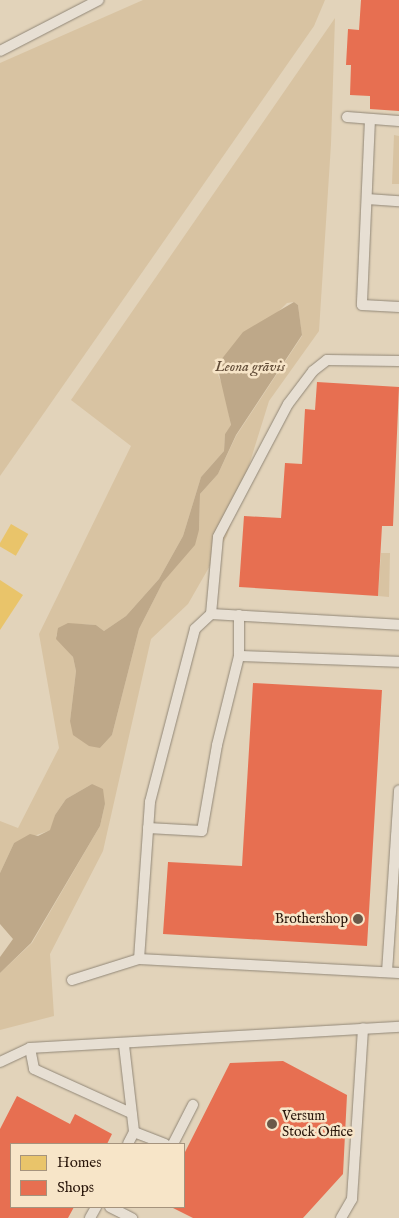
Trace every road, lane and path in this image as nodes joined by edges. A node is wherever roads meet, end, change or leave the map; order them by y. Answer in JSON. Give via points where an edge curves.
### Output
{"nodes":[{"id":1,"x":99,"y":0,"type":"edge"},
{"id":2,"x":0,"y":50,"type":"edge"},
{"id":3,"x":347,"y":117,"type":"dead end"},
{"id":4,"x":370,"y":119,"type":"junction"},
{"id":5,"x":399,"y":121,"type":"edge"},
{"id":6,"x":367,"y":199,"type":"junction"},
{"id":7,"x":399,"y":202,"type":"edge"},
{"id":8,"x":399,"y":307,"type":"edge"},
{"id":9,"x":399,"y":361,"type":"edge"},
{"id":10,"x":211,"y":614,"type":"junction"},
{"id":11,"x":239,"y":615,"type":"junction"},
{"id":12,"x":399,"y":625,"type":"edge"},
{"id":13,"x":239,"y":656,"type":"junction"},
{"id":14,"x":399,"y":662,"type":"edge"},
{"id":15,"x":399,"y":790,"type":"edge"},
{"id":16,"x":148,"y":828,"type":"junction"},
{"id":17,"x":139,"y":960,"type":"junction"},
{"id":18,"x":387,"y":972,"type":"junction"},
{"id":19,"x":399,"y":972,"type":"edge"},
{"id":20,"x":72,"y":980,"type":"dead end"},
{"id":21,"x":399,"y":1027,"type":"edge"},
{"id":22,"x":364,"y":1028,"type":"junction"},
{"id":23,"x":124,"y":1045,"type":"junction"},
{"id":24,"x":30,"y":1048,"type":"junction"},
{"id":25,"x":0,"y":1062,"type":"edge"},
{"id":26,"x":193,"y":1105,"type":"dead end"},
{"id":27,"x":131,"y":1113,"type":"junction"},
{"id":28,"x":134,"y":1132,"type":"junction"},
{"id":29,"x":128,"y":1143,"type":"edge"},
{"id":30,"x":162,"y":1143,"type":"edge"},
{"id":31,"x":174,"y":1143,"type":"edge"},
{"id":32,"x":112,"y":1208,"type":"edge"},
{"id":33,"x":132,"y":1218,"type":"edge"},
{"id":34,"x":341,"y":1218,"type":"edge"}],
"edges":[{"from":1,"to":2,"type":"lane"},
{"from":3,"to":4,"type":"lane"},
{"from":4,"to":5,"type":"lane"},
{"from":4,"to":6,"type":"lane"},
{"from":6,"to":7,"type":"lane"},
{"from":6,"to":8,"type":"lane","via":[[362,305]]},
{"from":9,"to":10,"type":"lane","via":[[327,360],[313,371],[288,404],[218,537]]},
{"from":10,"to":11,"type":"lane"},
{"from":10,"to":16,"type":"lane","via":[[195,629],[150,802]]},
{"from":11,"to":12,"type":"lane"},
{"from":11,"to":13,"type":"lane"},
{"from":13,"to":14,"type":"lane"},
{"from":13,"to":16,"type":"lane","via":[[217,745],[202,832]]},
{"from":15,"to":18,"type":"lane"},
{"from":16,"to":17,"type":"lane"},
{"from":17,"to":18,"type":"lane"},
{"from":17,"to":20,"type":"lane"},
{"from":18,"to":19,"type":"lane"},
{"from":21,"to":22,"type":"lane"},
{"from":22,"to":23,"type":"lane"},
{"from":22,"to":34,"type":"lane","via":[[352,1199]]},
{"from":23,"to":24,"type":"lane"},
{"from":23,"to":27,"type":"lane"},
{"from":24,"to":25,"type":"lane"},
{"from":24,"to":27,"type":"lane","via":[[34,1069]]},
{"from":26,"to":31,"type":"lane"},
{"from":27,"to":28,"type":"lane"},
{"from":28,"to":29,"type":"lane"},
{"from":28,"to":30,"type":"lane"},
{"from":32,"to":33,"type":"lane"}]}
